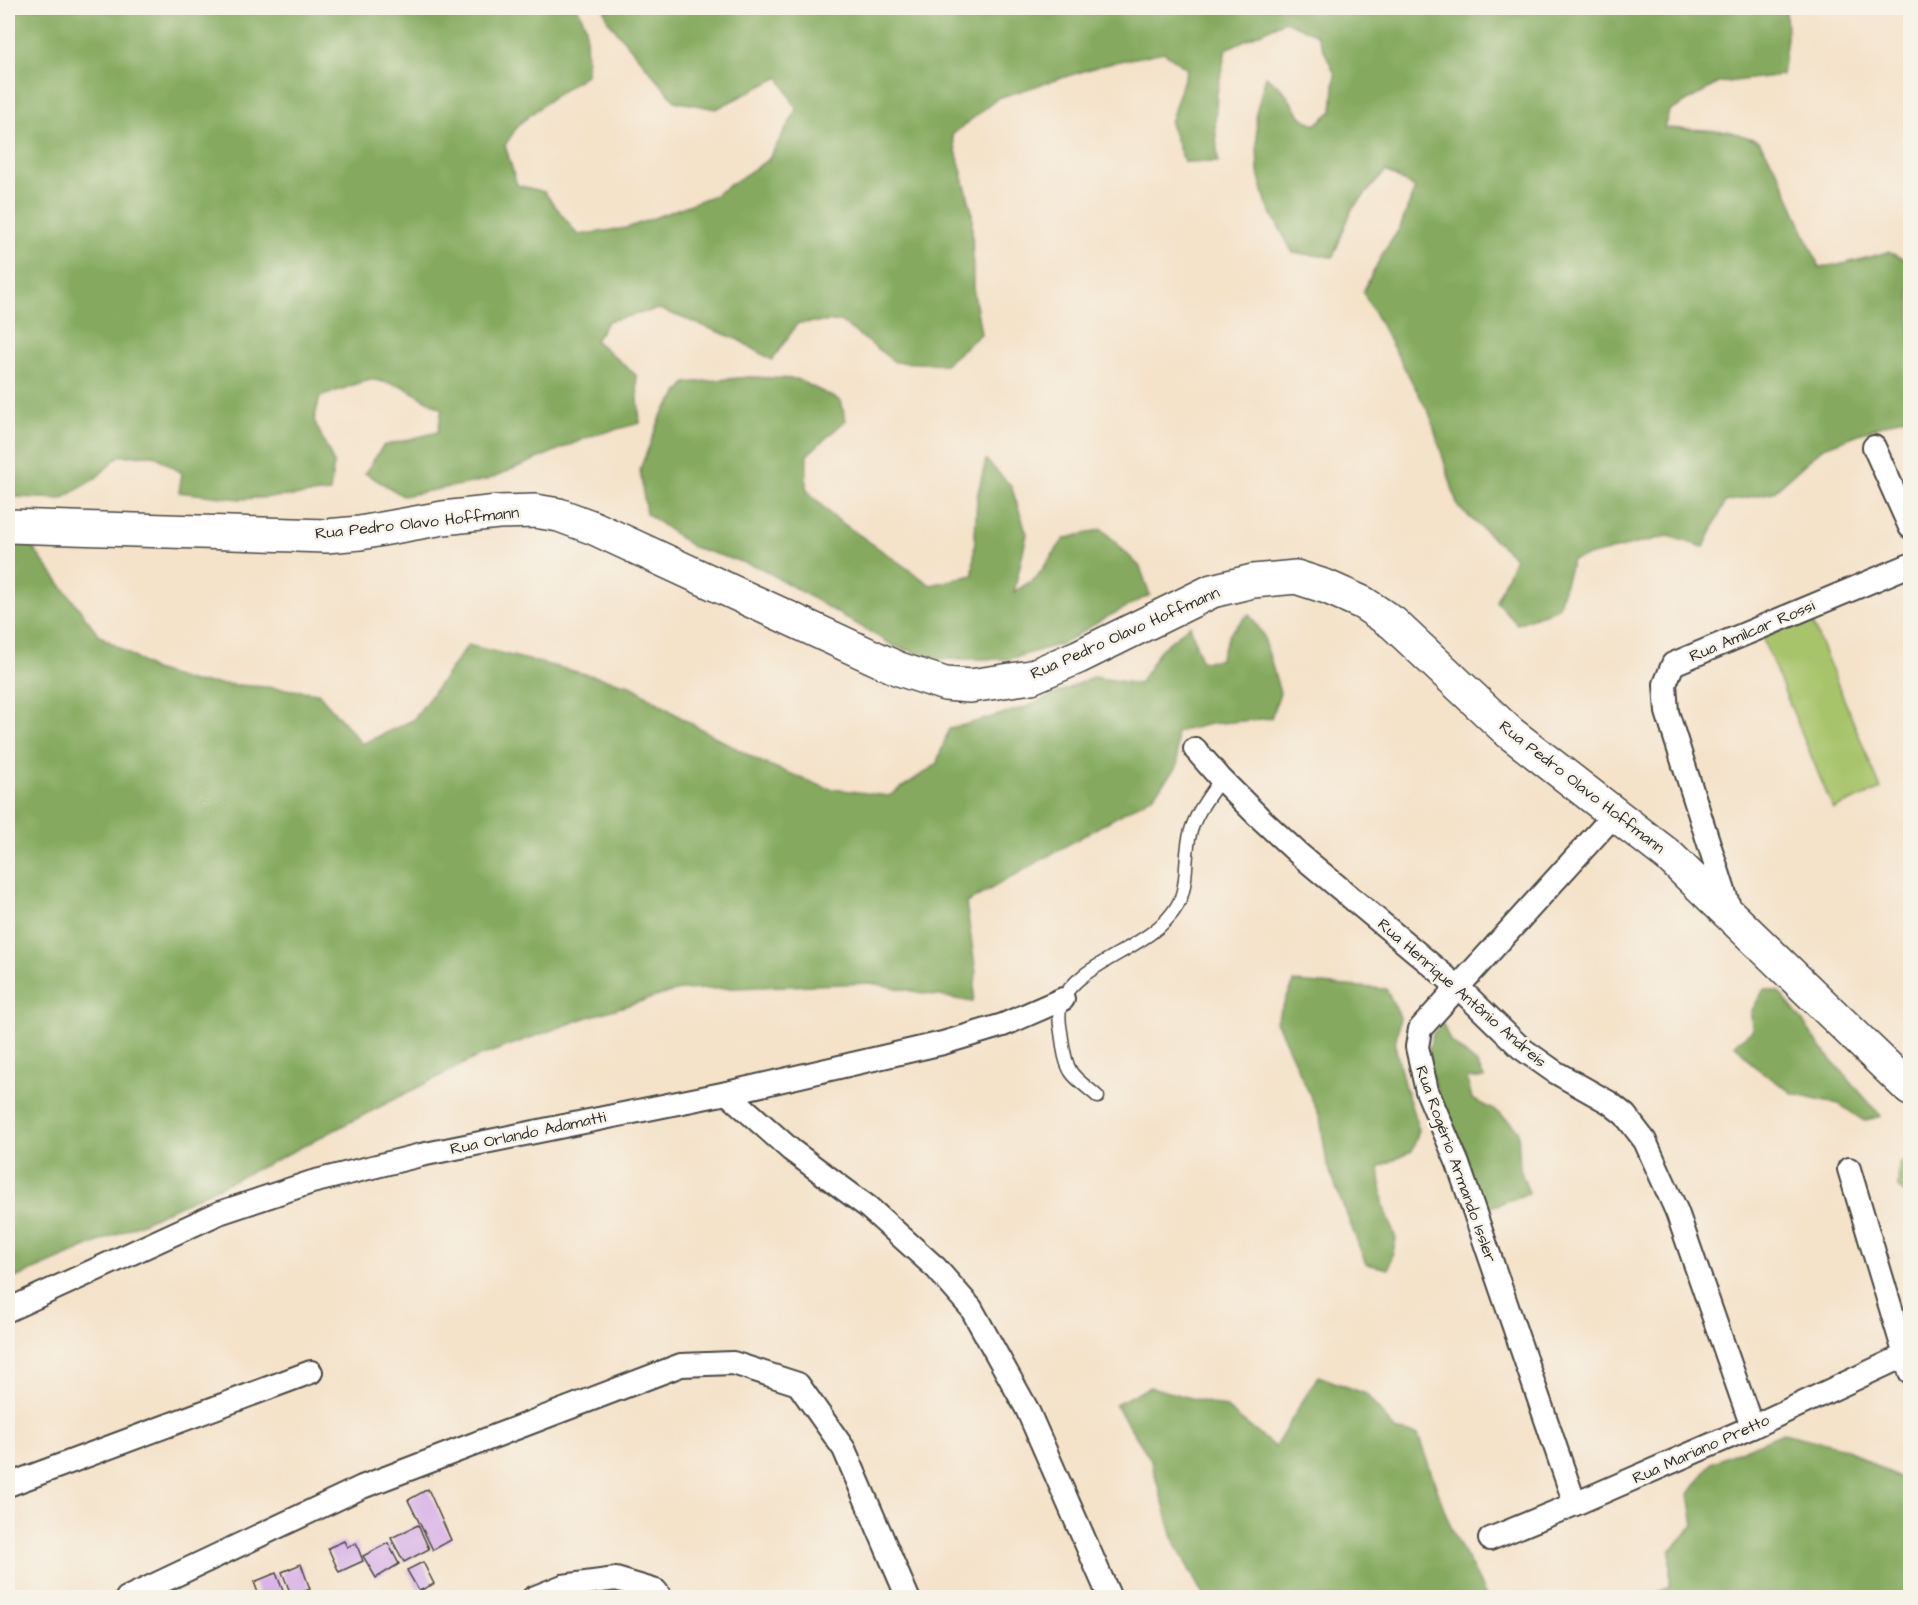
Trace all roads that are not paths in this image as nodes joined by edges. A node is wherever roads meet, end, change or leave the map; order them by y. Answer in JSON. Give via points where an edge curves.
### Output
{"nodes":[{"id":1,"x":1874,"y":447,"type":"dead end"},
{"id":2,"x":8,"y":526,"type":"edge"},
{"id":3,"x":1911,"y":527,"type":"edge"},
{"id":4,"x":1911,"y":565,"type":"edge"},
{"id":5,"x":1195,"y":749,"type":"dead end"},
{"id":6,"x":1221,"y":779,"type":"junction"},
{"id":7,"x":1615,"y":813,"type":"junction"},
{"id":8,"x":1733,"y":919,"type":"junction"},
{"id":9,"x":1458,"y":987,"type":"junction"},
{"id":10,"x":1063,"y":999,"type":"junction"},
{"id":11,"x":1911,"y":1089,"type":"edge"},
{"id":12,"x":727,"y":1092,"type":"junction"},
{"id":13,"x":1098,"y":1097,"type":"dead end"},
{"id":14,"x":1849,"y":1169,"type":"dead end"},
{"id":15,"x":8,"y":1310,"type":"edge"},
{"id":16,"x":1909,"y":1360,"type":"edge"},
{"id":17,"x":311,"y":1372,"type":"dead end"},
{"id":18,"x":1752,"y":1427,"type":"junction"},
{"id":19,"x":8,"y":1485,"type":"edge"},
{"id":20,"x":1575,"y":1504,"type":"junction"},
{"id":21,"x":1490,"y":1539,"type":"dead end"},
{"id":22,"x":127,"y":1598,"type":"edge"},
{"id":23,"x":533,"y":1598,"type":"edge"},
{"id":24,"x":661,"y":1598,"type":"edge"},
{"id":25,"x":908,"y":1598,"type":"edge"},
{"id":26,"x":1110,"y":1598,"type":"edge"}],
"edges":[{"from":1,"to":3,"type":"street"},
{"from":2,"to":7,"type":"street","name":"Rua Pedro Olavo Hoffmann","via":[[326,536],[443,518],[535,511],[594,528],[898,669],[945,684],[970,686],[1031,677],[1212,591],[1253,581],[1296,577],[1363,603],[1393,623],[1509,732]]},
{"from":4,"to":8,"type":"street","name":"Rua Amilcar Rossi","via":[[1673,664],[1665,684],[1667,712]]},
{"from":5,"to":6,"type":"street","name":"Rua Henrique Antônio Andreis"},
{"from":6,"to":9,"type":"street","name":"Rua Henrique Antônio Andreis","via":[[1300,855]]},
{"from":6,"to":10,"type":"lane","name":"Rua Orlando Adamatti","via":[[1202,804],[1190,834],[1179,904],[1164,924],[1087,974]]},
{"from":7,"to":8,"type":"street","name":"Rua Pedro Olavo Hoffmann","via":[[1669,856]]},
{"from":7,"to":9,"type":"street","name":"Rua Rogério Armando Issler"},
{"from":8,"to":11,"type":"street","name":"Rua Pedro Olavo Hoffmann"},
{"from":9,"to":18,"type":"street","name":"Rua Henrique Antônio Andreis","via":[[1521,1048],[1625,1115],[1645,1141],[1677,1212]]},
{"from":9,"to":20,"type":"street","name":"Rua Rogério Armando Issler","via":[[1420,1029],[1419,1062]]},
{"from":10,"to":12,"type":"street","name":"Rua Orlando Adamatti","via":[[1003,1025],[943,1043]]},
{"from":10,"to":13,"type":"lane","via":[[1059,1022],[1067,1062],[1072,1073]]},
{"from":12,"to":15,"type":"street","name":"Rua Orlando Adamatti","via":[[421,1155],[312,1182],[219,1213]]},
{"from":12,"to":26,"type":"street","via":[[791,1150],[876,1215],[936,1268],[971,1308],[1027,1408]]},
{"from":14,"to":16,"type":"street"},
{"from":16,"to":18,"type":"street","name":"Rua Mariano Pretto"},
{"from":17,"to":19,"type":"street"},
{"from":18,"to":20,"type":"street","name":"Rua Mariano Pretto"},
{"from":20,"to":21,"type":"street","name":"Rua Mariano Pretto"},
{"from":22,"to":25,"type":"street","via":[[362,1487],[681,1365],[733,1363],[798,1384],[844,1449]]},
{"from":23,"to":24,"type":"street","via":[[562,1586],[616,1579],[656,1591]]}]}
